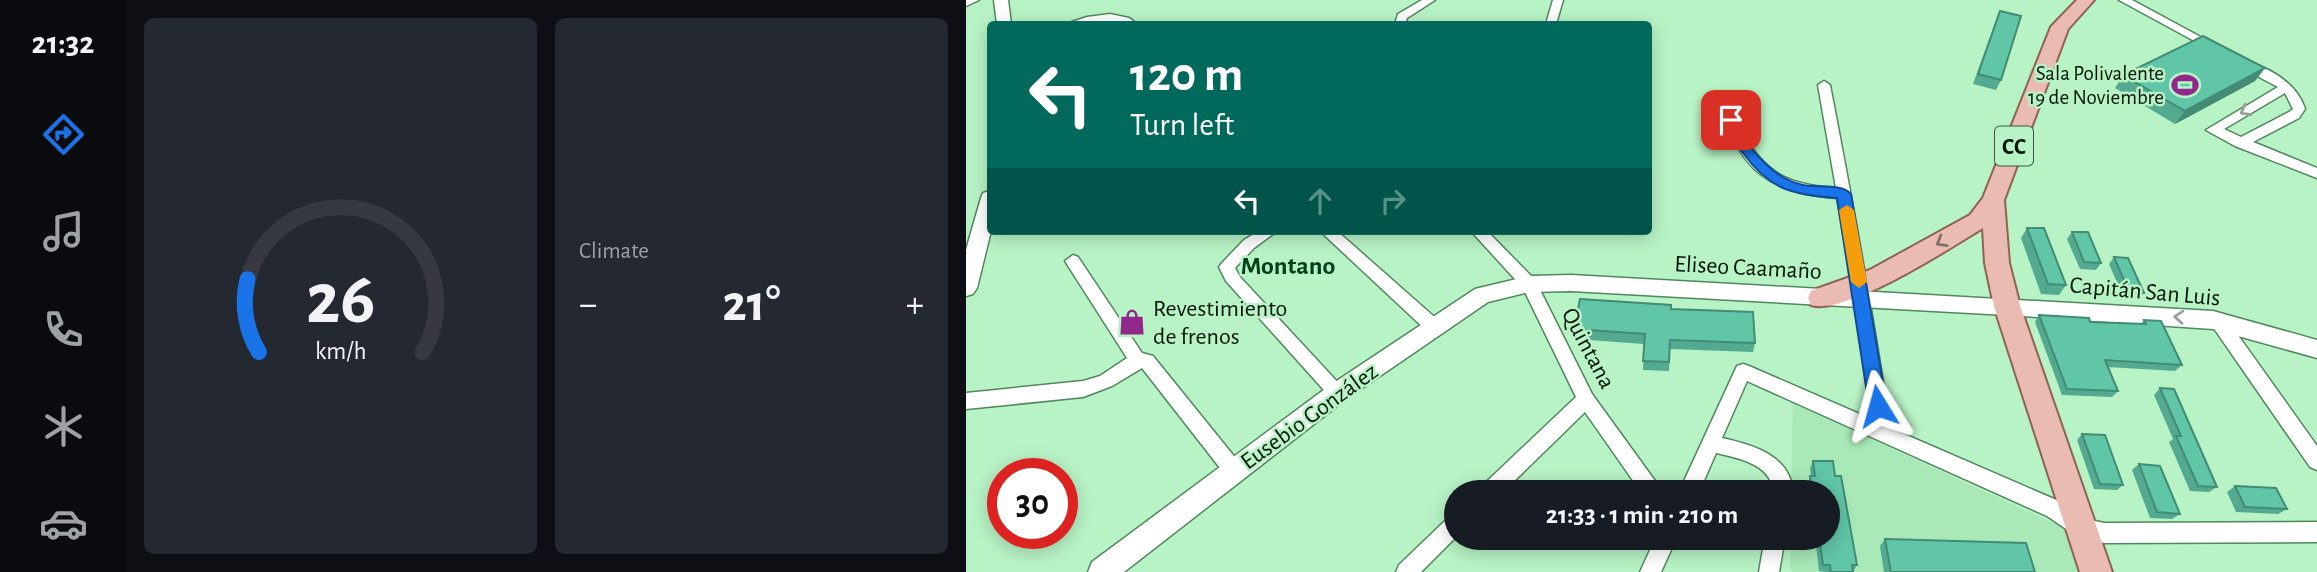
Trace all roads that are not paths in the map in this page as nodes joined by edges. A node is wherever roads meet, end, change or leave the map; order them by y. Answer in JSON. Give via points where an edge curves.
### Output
{"nodes":[{"id":1,"x":974,"y":0,"type":"edge"},
{"id":2,"x":1001,"y":0,"type":"edge"},
{"id":3,"x":1430,"y":0,"type":"edge"},
{"id":4,"x":1558,"y":0,"type":"edge"},
{"id":5,"x":2086,"y":0,"type":"edge"},
{"id":6,"x":2124,"y":0,"type":"edge"},
{"id":7,"x":966,"y":3,"type":"edge"},
{"id":8,"x":1004,"y":21,"type":"edge"},
{"id":9,"x":1089,"y":21,"type":"edge"},
{"id":10,"x":1122,"y":21,"type":"edge"},
{"id":11,"x":1401,"y":21,"type":"edge"},
{"id":12,"x":1552,"y":21,"type":"edge"},
{"id":13,"x":1824,"y":85,"type":"dead end"},
{"id":14,"x":2287,"y":87,"type":"junction"},
{"id":15,"x":1727,"y":106,"type":"dead end"},
{"id":16,"x":2240,"y":143,"type":"junction"},
{"id":17,"x":2317,"y":173,"type":"edge"},
{"id":18,"x":1844,"y":194,"type":"junction"},
{"id":19,"x":1993,"y":200,"type":"junction"},
{"id":20,"x":987,"y":209,"type":"edge"},
{"id":21,"x":1264,"y":235,"type":"edge"},
{"id":22,"x":1331,"y":235,"type":"edge"},
{"id":23,"x":1482,"y":235,"type":"edge"},
{"id":24,"x":1073,"y":261,"type":"dead end"},
{"id":25,"x":1529,"y":284,"type":"junction"},
{"id":26,"x":966,"y":288,"type":"edge"},
{"id":27,"x":1861,"y":293,"type":"junction"},
{"id":28,"x":1820,"y":298,"type":"joint"},
{"id":29,"x":2007,"y":306,"type":"junction"},
{"id":30,"x":2219,"y":321,"type":"junction"},
{"id":31,"x":1434,"y":327,"type":"junction"},
{"id":32,"x":2317,"y":349,"type":"edge"},
{"id":33,"x":1137,"y":360,"type":"junction"},
{"id":34,"x":1337,"y":393,"type":"junction"},
{"id":35,"x":1586,"y":399,"type":"junction"},
{"id":36,"x":966,"y":401,"type":"edge"},
{"id":37,"x":1882,"y":432,"type":"junction"},
{"id":38,"x":1711,"y":444,"type":"junction"},
{"id":39,"x":2314,"y":452,"type":"edge"},
{"id":40,"x":1234,"y":471,"type":"junction"},
{"id":41,"x":1502,"y":480,"type":"edge"},
{"id":42,"x":1644,"y":480,"type":"edge"},
{"id":43,"x":1694,"y":480,"type":"edge"},
{"id":44,"x":1782,"y":480,"type":"edge"},
{"id":45,"x":2082,"y":528,"type":"junction"},
{"id":46,"x":2317,"y":532,"type":"edge"},
{"id":47,"x":1444,"y":536,"type":"edge"},
{"id":48,"x":1661,"y":550,"type":"edge"},
{"id":49,"x":1773,"y":550,"type":"edge"},
{"id":50,"x":1102,"y":572,"type":"edge"},
{"id":51,"x":1406,"y":572,"type":"edge"},
{"id":52,"x":1650,"y":572,"type":"edge"},
{"id":53,"x":1769,"y":572,"type":"edge"},
{"id":54,"x":2096,"y":572,"type":"edge"}],
"edges":[{"from":1,"to":7,"type":"street"},
{"from":2,"to":8,"type":"main road"},
{"from":3,"to":11,"type":"street"},
{"from":4,"to":12,"type":"street"},
{"from":5,"to":19,"type":"main road","number":"CC","via":[[2060,27]]},
{"from":6,"to":14,"type":"street"},
{"from":9,"to":10,"type":"street"},
{"from":13,"to":18,"type":"street"},
{"from":14,"to":16,"type":"street","via":[[2297,99],[2299,109],[2294,115]]},
{"from":14,"to":16,"type":"street","one_way":true,"via":[[2213,129]]},
{"from":15,"to":18,"type":"street","via":[[1735,133],[1762,169],[1785,185]]},
{"from":16,"to":17,"type":"street"},
{"from":18,"to":27,"type":"street"},
{"from":19,"to":27,"type":"main road","one_way":true,"via":[[1978,221]]},
{"from":19,"to":29,"type":"main road","number":"CC","via":[[1997,262]]},
{"from":20,"to":26,"type":"main road"},
{"from":21,"to":34,"type":"street","via":[[1227,267],[1234,282]]},
{"from":22,"to":31,"type":"street"},
{"from":23,"to":25,"type":"street","name":"Quintana"},
{"from":24,"to":33,"type":"street"},
{"from":25,"to":28,"type":"main road","name":"Eliseo Caamaño"},
{"from":25,"to":31,"type":"main road","name":"Eusebio González","via":[[1482,295]]},
{"from":25,"to":35,"type":"street","name":"Quintana"},
{"from":27,"to":28,"type":"main road"},
{"from":27,"to":29,"type":"main road"},
{"from":27,"to":37,"type":"street"},
{"from":30,"to":29,"type":"main road","name":"Capitán San Luis","one_way":true},
{"from":29,"to":45,"type":"main road","number":"CC"},
{"from":30,"to":32,"type":"main road","name":"Capitán San Luis"},
{"from":30,"to":39,"type":"street"},
{"from":31,"to":34,"type":"main road","name":"Eusebio González"},
{"from":33,"to":36,"type":"street","via":[[1106,381],[1083,389]]},
{"from":33,"to":40,"type":"street","via":[[1147,361]]},
{"from":34,"to":40,"type":"main road","name":"Eusebio González"},
{"from":35,"to":41,"type":"street"},
{"from":35,"to":42,"type":"street","name":"Quintana"},
{"from":37,"to":38,"type":"street","via":[[1743,371]]},
{"from":37,"to":45,"type":"street","via":[[2054,509]]},
{"from":38,"to":43,"type":"street"},
{"from":38,"to":44,"type":"street","via":[[1760,458],[1776,468]]},
{"from":40,"to":50,"type":"main road","name":"Eusebio González"},
{"from":45,"to":46,"type":"street","via":[[2104,533]]},
{"from":45,"to":54,"type":"main road","number":"CC"},
{"from":47,"to":51,"type":"street"},
{"from":48,"to":52,"type":"street"},
{"from":49,"to":53,"type":"street"}]}
